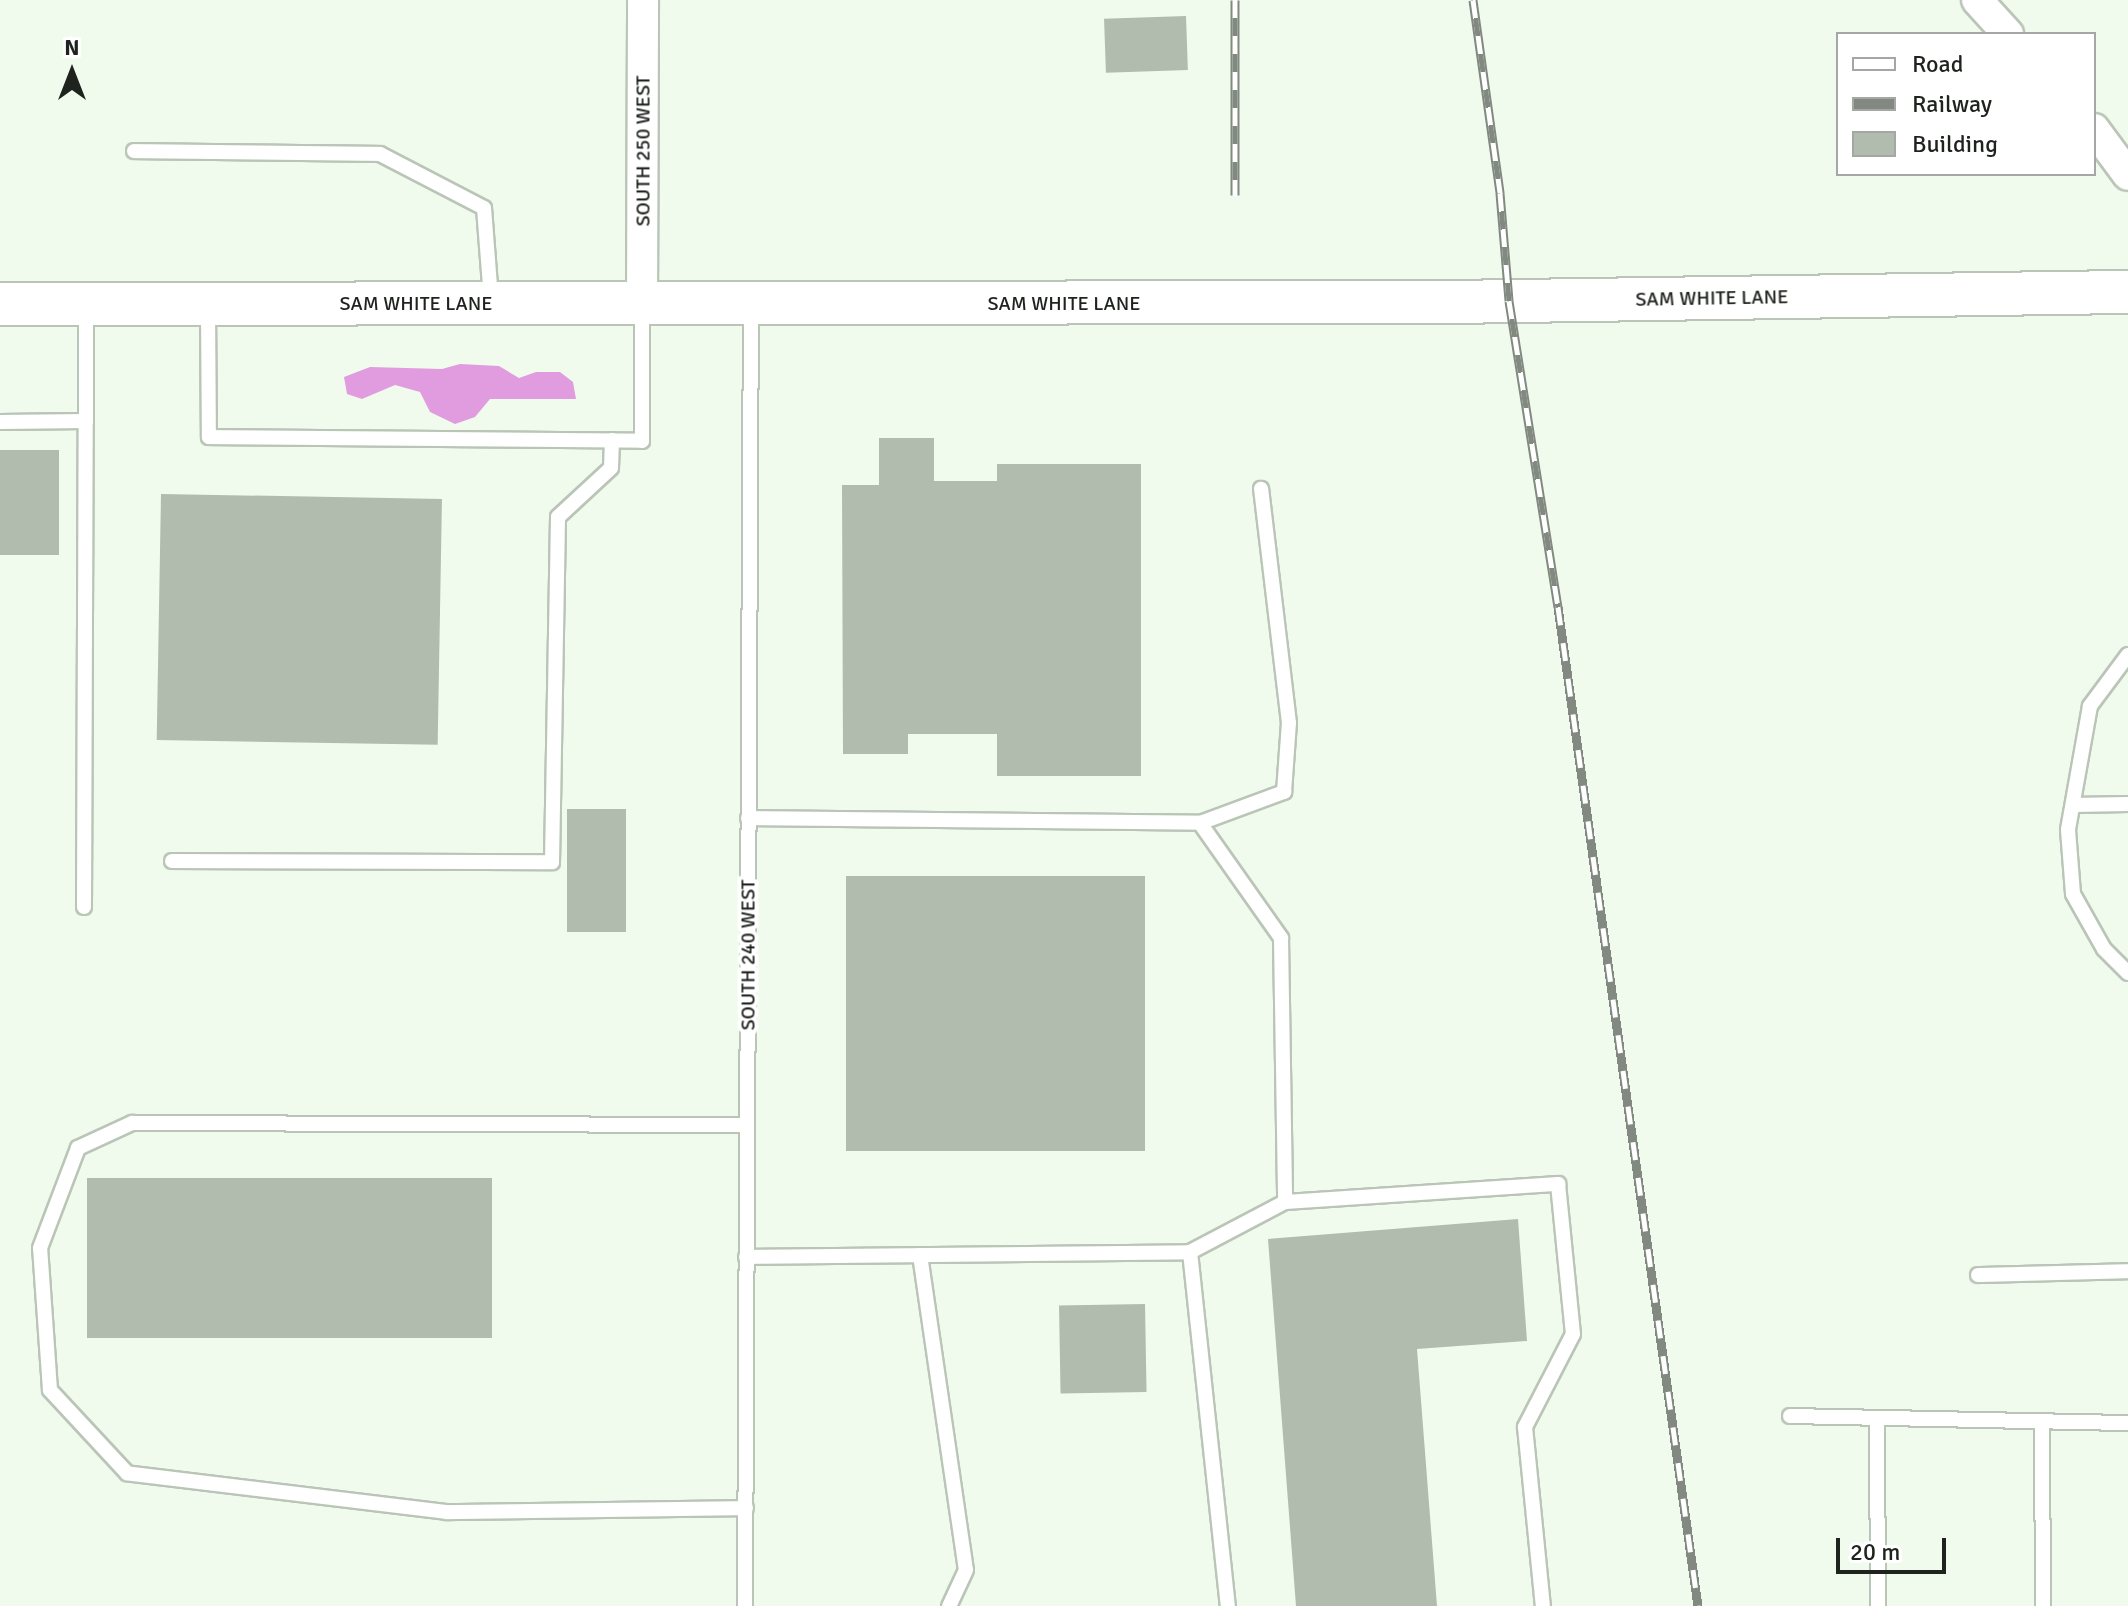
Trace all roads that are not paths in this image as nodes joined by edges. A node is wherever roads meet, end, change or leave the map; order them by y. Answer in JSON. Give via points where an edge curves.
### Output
{"nodes":[{"id":1,"x":643,"y":0,"type":"edge"},
{"id":2,"x":1977,"y":0,"type":"edge"},
{"id":3,"x":2006,"y":32,"type":"edge"},
{"id":4,"x":2096,"y":132,"type":"edge"},
{"id":5,"x":134,"y":151,"type":"dead end"},
{"id":6,"x":2128,"y":175,"type":"edge"},
{"id":7,"x":2128,"y":292,"type":"edge"},
{"id":8,"x":208,"y":303,"type":"junction"},
{"id":9,"x":492,"y":303,"type":"junction"},
{"id":10,"x":642,"y":303,"type":"junction"},
{"id":11,"x":751,"y":303,"type":"junction"},
{"id":12,"x":0,"y":304,"type":"edge"},
{"id":13,"x":86,"y":304,"type":"junction"},
{"id":14,"x":86,"y":421,"type":"junction"},
{"id":15,"x":0,"y":422,"type":"edge"},
{"id":16,"x":612,"y":440,"type":"junction"},
{"id":17,"x":1261,"y":489,"type":"dead end"},
{"id":18,"x":2128,"y":655,"type":"edge"},
{"id":19,"x":2128,"y":804,"type":"edge"},
{"id":20,"x":2073,"y":805,"type":"junction"},
{"id":21,"x":748,"y":818,"type":"junction"},
{"id":22,"x":1200,"y":823,"type":"junction"},
{"id":23,"x":172,"y":861,"type":"dead end"},
{"id":24,"x":84,"y":907,"type":"dead end"},
{"id":25,"x":2128,"y":973,"type":"edge"},
{"id":26,"x":747,"y":1125,"type":"junction"},
{"id":27,"x":1285,"y":1202,"type":"junction"},
{"id":28,"x":1190,"y":1252,"type":"junction"},
{"id":29,"x":920,"y":1255,"type":"junction"},
{"id":30,"x":746,"y":1257,"type":"junction"},
{"id":31,"x":2128,"y":1271,"type":"edge"},
{"id":32,"x":1978,"y":1275,"type":"dead end"},
{"id":33,"x":1790,"y":1416,"type":"dead end"},
{"id":34,"x":1877,"y":1420,"type":"junction"},
{"id":35,"x":2042,"y":1422,"type":"junction"},
{"id":36,"x":2128,"y":1423,"type":"edge"},
{"id":37,"x":746,"y":1508,"type":"junction"},
{"id":38,"x":745,"y":1606,"type":"edge"},
{"id":39,"x":949,"y":1606,"type":"edge"},
{"id":40,"x":1228,"y":1606,"type":"edge"},
{"id":41,"x":1543,"y":1606,"type":"edge"},
{"id":42,"x":1878,"y":1606,"type":"edge"},
{"id":43,"x":2043,"y":1606,"type":"edge"}],
"edges":[{"from":1,"to":10,"type":"street","name":"SOUTH 250 WEST"},
{"from":2,"to":3,"type":"street"},
{"from":4,"to":6,"type":"street"},
{"from":5,"to":9,"type":"lane","via":[[380,154],[484,208]]},
{"from":7,"to":11,"type":"street","name":"SAM WHITE LANE","via":[[1450,302]]},
{"from":8,"to":9,"type":"street","name":"SAM WHITE LANE"},
{"from":8,"to":13,"type":"street","name":"SAM WHITE LANE"},
{"from":8,"to":16,"type":"lane","via":[[209,437]]},
{"from":9,"to":10,"type":"street","name":"SAM WHITE LANE"},
{"from":10,"to":11,"type":"street","name":"SAM WHITE LANE"},
{"from":10,"to":16,"type":"lane","via":[[642,441]]},
{"from":11,"to":21,"type":"lane","name":"SOUTH 240 WEST"},
{"from":12,"to":13,"type":"street","name":"SAM WHITE LANE"},
{"from":13,"to":14,"type":"lane"},
{"from":14,"to":15,"type":"lane"},
{"from":14,"to":24,"type":"lane"},
{"from":16,"to":23,"type":"lane","via":[[611,468],[558,517],[552,862]]},
{"from":17,"to":22,"type":"lane","via":[[1289,723],[1284,792]]},
{"from":18,"to":20,"type":"lane","via":[[2090,706]]},
{"from":19,"to":20,"type":"lane"},
{"from":20,"to":25,"type":"lane","via":[[2068,830],[2073,894],[2104,949]]},
{"from":21,"to":22,"type":"lane"},
{"from":21,"to":26,"type":"lane","name":"SOUTH 240 WEST"},
{"from":22,"to":27,"type":"lane","via":[[1281,938]]},
{"from":26,"to":30,"type":"lane","name":"SOUTH 240 WEST"},
{"from":26,"to":37,"type":"lane","via":[[132,1123],[78,1148],[40,1248],[50,1390],[127,1473],[447,1512]]},
{"from":27,"to":28,"type":"lane"},
{"from":27,"to":41,"type":"lane","via":[[1558,1184],[1573,1334],[1525,1427]]},
{"from":28,"to":29,"type":"lane"},
{"from":28,"to":40,"type":"lane"},
{"from":29,"to":30,"type":"lane"},
{"from":29,"to":39,"type":"lane","via":[[966,1570]]},
{"from":30,"to":37,"type":"lane","name":"SOUTH 240 WEST"},
{"from":31,"to":32,"type":"lane"},
{"from":33,"to":34,"type":"lane"},
{"from":34,"to":35,"type":"lane"},
{"from":34,"to":42,"type":"lane"},
{"from":35,"to":36,"type":"lane"},
{"from":35,"to":43,"type":"lane"},
{"from":37,"to":38,"type":"lane","name":"SOUTH 240 WEST"}]}
